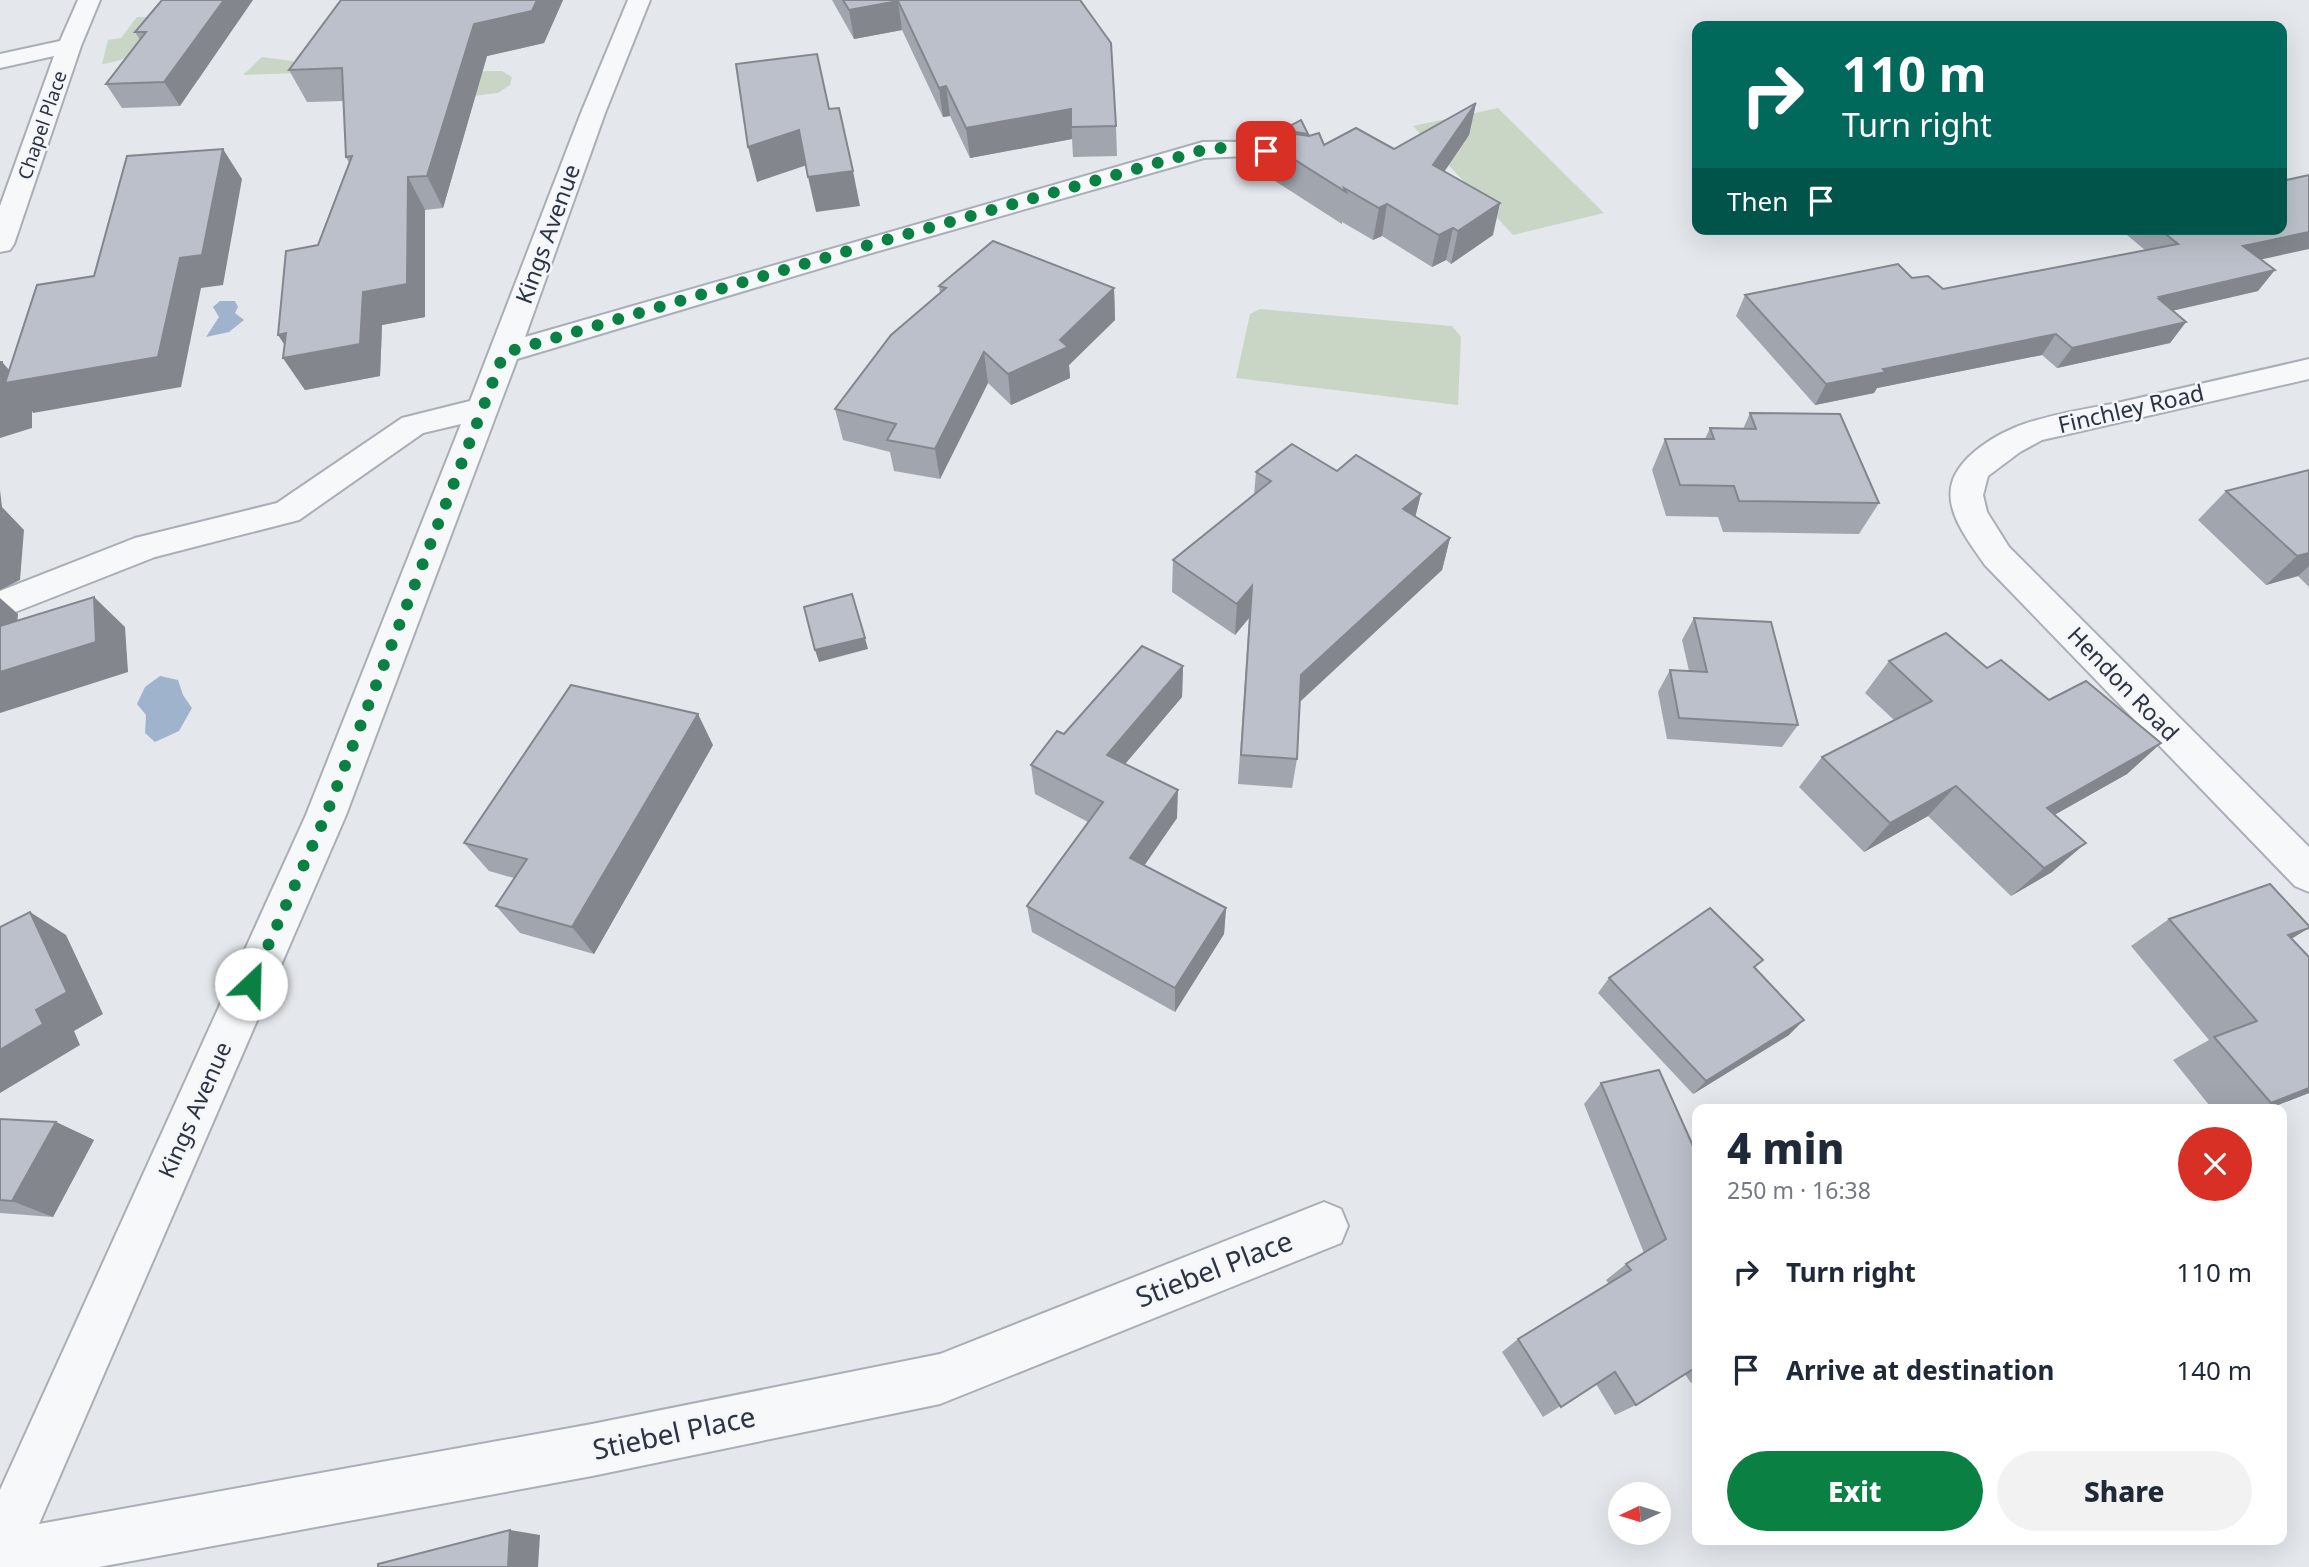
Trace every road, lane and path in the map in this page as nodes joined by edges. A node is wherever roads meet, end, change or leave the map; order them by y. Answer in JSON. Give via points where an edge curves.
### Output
{"nodes":[{"id":1,"x":89,"y":0,"type":"edge"},
{"id":2,"x":639,"y":0,"type":"edge"},
{"id":3,"x":69,"y":46,"type":"junction"},
{"id":4,"x":0,"y":61,"type":"edge"},
{"id":5,"x":1306,"y":157,"type":"edge"},
{"id":6,"x":0,"y":244,"type":"edge"},
{"id":7,"x":504,"y":353,"type":"junction"},
{"id":8,"x":2309,"y":369,"type":"edge"},
{"id":9,"x":483,"y":408,"type":"junction"},
{"id":10,"x":1969,"y":479,"type":"joint"},
{"id":11,"x":0,"y":605,"type":"edge"},
{"id":12,"x":2309,"y":874,"type":"edge"},
{"id":13,"x":1324,"y":1226,"type":"dead end"},
{"id":14,"x":0,"y":1551,"type":"edge"},
{"id":15,"x":0,"y":1558,"type":"edge"}],
"edges":[{"from":1,"to":3,"type":"street","name":"Chapel Place"},
{"from":2,"to":7,"type":"street","name":"Kings Avenue"},
{"from":3,"to":4,"type":"street"},
{"from":3,"to":6,"type":"street","name":"Chapel Place"},
{"from":5,"to":7,"type":"street","via":[[1246,148],[1203,150]]},
{"from":7,"to":9,"type":"street","name":"Kings Avenue"},
{"from":8,"to":10,"type":"street","name":"Finchley Road","via":[[2033,432],[1991,453]]},
{"from":9,"to":11,"type":"street","via":[[413,425],[287,512],[147,547]]},
{"from":9,"to":14,"type":"street","name":"Kings Avenue","via":[[326,815]]},
{"from":10,"to":12,"type":"street","name":"Hendon Road","via":[[1970,517],[1997,556]]},
{"from":13,"to":15,"type":"street","name":"Stiebel Place","via":[[940,1379],[578,1453]]}]}
